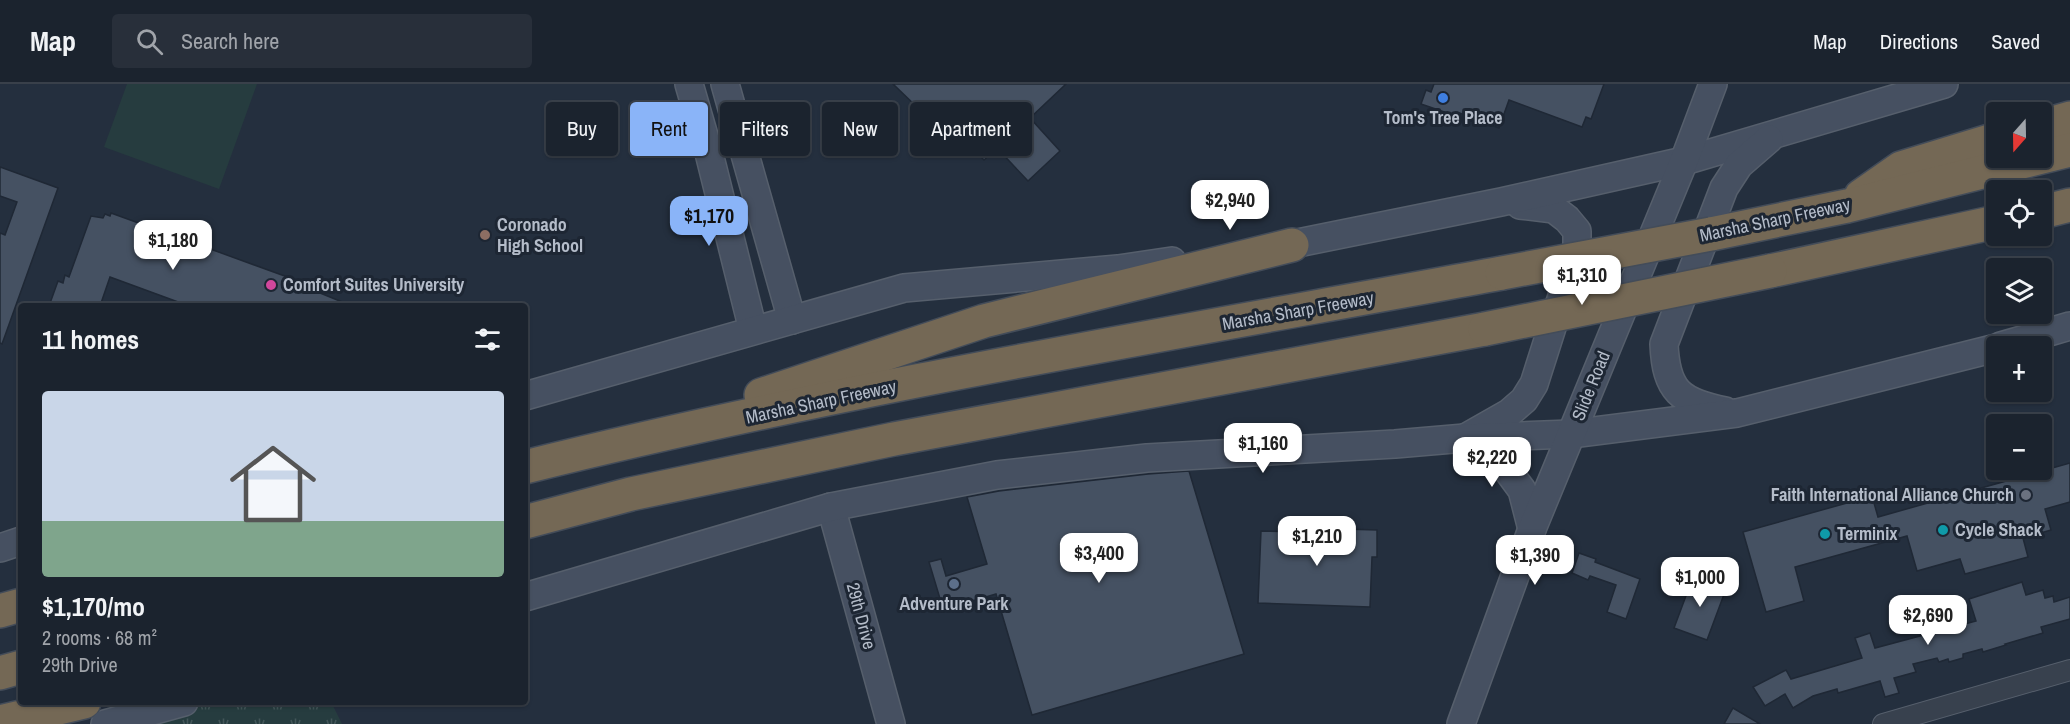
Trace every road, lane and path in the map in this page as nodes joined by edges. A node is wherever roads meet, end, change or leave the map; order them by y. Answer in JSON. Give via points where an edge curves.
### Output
{"nodes":[{"id":1,"x":689,"y":84,"type":"edge"},
{"id":2,"x":725,"y":84,"type":"edge"},
{"id":3,"x":1713,"y":84,"type":"edge"},
{"id":4,"x":1944,"y":84,"type":"edge"},
{"id":5,"x":730,"y":102,"type":"edge"},
{"id":6,"x":2070,"y":118,"type":"edge"},
{"id":7,"x":2052,"y":123,"type":"edge"},
{"id":8,"x":1774,"y":134,"type":"junction"},
{"id":9,"x":1986,"y":142,"type":"edge"},
{"id":10,"x":720,"y":150,"type":"edge"},
{"id":11,"x":2070,"y":150,"type":"edge"},
{"id":12,"x":709,"y":153,"type":"junction"},
{"id":13,"x":746,"y":156,"type":"edge"},
{"id":14,"x":1684,"y":161,"type":"junction"},
{"id":15,"x":1501,"y":202,"type":"junction"},
{"id":16,"x":2070,"y":205,"type":"edge"},
{"id":17,"x":1847,"y":206,"type":"junction"},
{"id":18,"x":2052,"y":210,"type":"edge"},
{"id":19,"x":1986,"y":224,"type":"edge"},
{"id":20,"x":1292,"y":245,"type":"junction"},
{"id":21,"x":792,"y":320,"type":"junction"},
{"id":22,"x":2070,"y":326,"type":"edge"},
{"id":23,"x":753,"y":330,"type":"junction"},
{"id":24,"x":2036,"y":336,"type":"edge"},
{"id":25,"x":1986,"y":351,"type":"edge"},
{"id":26,"x":528,"y":395,"type":"edge"},
{"id":27,"x":1737,"y":413,"type":"junction"},
{"id":28,"x":1571,"y":434,"type":"junction"},
{"id":29,"x":1465,"y":438,"type":"junction"},
{"id":30,"x":611,"y":445,"type":"junction"},
{"id":31,"x":528,"y":466,"type":"edge"},
{"id":32,"x":831,"y":507,"type":"junction"},
{"id":33,"x":528,"y":521,"type":"edge"},
{"id":34,"x":1532,"y":529,"type":"junction"},
{"id":35,"x":18,"y":543,"type":"edge"},
{"id":36,"x":0,"y":548,"type":"edge"},
{"id":37,"x":528,"y":596,"type":"edge"},
{"id":38,"x":18,"y":606,"type":"edge"},
{"id":39,"x":0,"y":612,"type":"edge"},
{"id":40,"x":18,"y":668,"type":"edge"},
{"id":41,"x":2070,"y":670,"type":"edge"},
{"id":42,"x":0,"y":673,"type":"edge"},
{"id":43,"x":71,"y":705,"type":"edge"},
{"id":44,"x":173,"y":705,"type":"edge"},
{"id":45,"x":0,"y":722,"type":"edge"},
{"id":46,"x":105,"y":724,"type":"edge"},
{"id":47,"x":891,"y":724,"type":"edge"},
{"id":48,"x":1461,"y":724,"type":"edge"},
{"id":49,"x":1883,"y":724,"type":"edge"}],
"edges":[{"from":1,"to":12,"type":"main road"},
{"from":2,"to":5,"type":"main road"},
{"from":3,"to":14,"type":"main road","name":"Slide Road"},
{"from":4,"to":8,"type":"main road"},
{"from":6,"to":7,"type":"highway"},
{"from":8,"to":14,"type":"main road"},
{"from":8,"to":27,"type":"main road","via":[[1738,165],[1724,188],[1664,344],[1665,365],[1674,387],[1686,399]]},
{"from":9,"to":17,"type":"highway","via":[[1901,168]]},
{"from":10,"to":12,"type":"main road"},
{"from":11,"to":17,"type":"highway","name":"Marsha Sharp Freeway"},
{"from":12,"to":23,"type":"main road"},
{"from":13,"to":21,"type":"main road"},
{"from":14,"to":15,"type":"main road"},
{"from":14,"to":28,"type":"main road","name":"Slide Road"},
{"from":15,"to":20,"type":"main road"},
{"from":15,"to":29,"type":"main road","via":[[1554,209],[1577,231],[1577,249],[1534,384],[1509,413]]},
{"from":16,"to":18,"type":"highway"},
{"from":17,"to":30,"type":"highway","name":"Marsha Sharp Freeway","bridge":true,"via":[[879,389]]},
{"from":19,"to":33,"type":"highway","bridge":true,"via":[[1485,329],[894,439],[631,494]]},
{"from":20,"to":21,"type":"main road","via":[[1118,269],[904,288]]},
{"from":20,"to":30,"type":"highway","via":[[984,321]]},
{"from":21,"to":23,"type":"main road"},
{"from":22,"to":24,"type":"main road"},
{"from":23,"to":26,"type":"main road"},
{"from":25,"to":27,"type":"main road"},
{"from":27,"to":28,"type":"main road"},
{"from":28,"to":29,"type":"main road"},
{"from":28,"to":34,"type":"main road","name":"Slide Road"},
{"from":29,"to":32,"type":"main road","via":[[1101,463],[997,475]]},
{"from":29,"to":34,"type":"main road","via":[[1505,467],[1522,490]]},
{"from":30,"to":31,"type":"highway","name":"Marsha Sharp Freeway"},
{"from":32,"to":37,"type":"main road"},
{"from":32,"to":47,"type":"main road","name":"29th Drive"},
{"from":34,"to":48,"type":"main road","name":"Slide Road"},
{"from":35,"to":36,"type":"main road"},
{"from":38,"to":39,"type":"highway"},
{"from":40,"to":42,"type":"highway"},
{"from":41,"to":49,"type":"street"},
{"from":43,"to":45,"type":"highway"},
{"from":44,"to":46,"type":"main road"}]}
